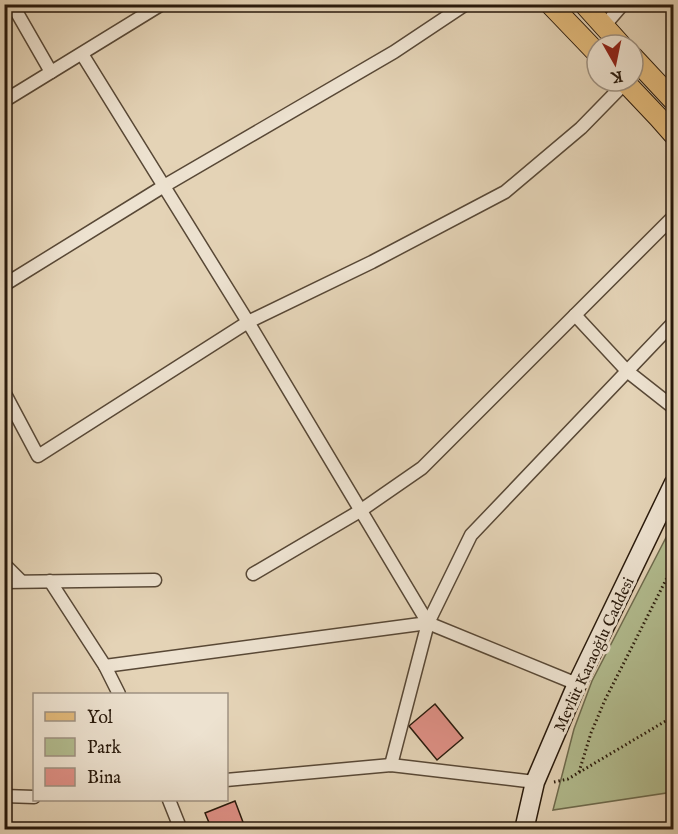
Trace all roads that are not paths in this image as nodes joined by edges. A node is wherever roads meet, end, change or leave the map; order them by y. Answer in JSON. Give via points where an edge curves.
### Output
{"nodes":[{"id":1,"x":12,"y":4,"type":"edge"},
{"id":2,"x":162,"y":4,"type":"edge"},
{"id":3,"x":466,"y":4,"type":"edge"},
{"id":4,"x":550,"y":4,"type":"edge"},
{"id":5,"x":584,"y":4,"type":"edge"},
{"id":6,"x":623,"y":4,"type":"edge"},
{"id":7,"x":604,"y":26,"type":"junction"},
{"id":8,"x":610,"y":33,"type":"edge"},
{"id":9,"x":585,"y":40,"type":"edge"},
{"id":10,"x":82,"y":54,"type":"junction"},
{"id":11,"x":645,"y":70,"type":"edge"},
{"id":12,"x":51,"y":72,"type":"junction"},
{"id":13,"x":614,"y":93,"type":"edge"},
{"id":14,"x":635,"y":93,"type":"edge"},
{"id":15,"x":4,"y":101,"type":"edge"},
{"id":16,"x":674,"y":101,"type":"edge"},
{"id":17,"x":674,"y":135,"type":"edge"},
{"id":18,"x":164,"y":186,"type":"junction"},
{"id":19,"x":674,"y":216,"type":"edge"},
{"id":20,"x":4,"y":285,"type":"edge"},
{"id":21,"x":575,"y":315,"type":"junction"},
{"id":22,"x":248,"y":322,"type":"junction"},
{"id":23,"x":674,"y":322,"type":"edge"},
{"id":24,"x":627,"y":372,"type":"junction"},
{"id":25,"x":4,"y":392,"type":"edge"},
{"id":26,"x":674,"y":408,"type":"edge"},
{"id":27,"x":674,"y":483,"type":"edge"},
{"id":28,"x":360,"y":511,"type":"junction"},
{"id":29,"x":4,"y":564,"type":"edge"},
{"id":30,"x":254,"y":574,"type":"dead end"},
{"id":31,"x":50,"y":580,"type":"junction"},
{"id":32,"x":155,"y":580,"type":"dead end"},
{"id":33,"x":21,"y":581,"type":"junction"},
{"id":34,"x":4,"y":582,"type":"edge"},
{"id":35,"x":428,"y":623,"type":"junction"},
{"id":36,"x":105,"y":666,"type":"junction"},
{"id":37,"x":577,"y":684,"type":"junction"},
{"id":38,"x":118,"y":693,"type":"edge"},
{"id":39,"x":391,"y":765,"type":"junction"},
{"id":40,"x":228,"y":780,"type":"edge"},
{"id":41,"x":535,"y":782,"type":"junction"},
{"id":42,"x":4,"y":796,"type":"edge"},
{"id":43,"x":33,"y":797,"type":"edge"},
{"id":44,"x":169,"y":801,"type":"edge"},
{"id":45,"x":181,"y":830,"type":"edge"},
{"id":46,"x":524,"y":830,"type":"edge"}],
"edges":[{"from":1,"to":12,"type":"street"},
{"from":2,"to":10,"type":"street"},
{"from":3,"to":18,"type":"street","via":[[394,52]]},
{"from":4,"to":9,"type":"main road"},
{"from":5,"to":7,"type":"main road"},
{"from":6,"to":7,"type":"street"},
{"from":7,"to":8,"type":"main road"},
{"from":10,"to":12,"type":"street"},
{"from":10,"to":18,"type":"street"},
{"from":11,"to":16,"type":"main road"},
{"from":12,"to":15,"type":"street"},
{"from":13,"to":22,"type":"street","via":[[581,128],[505,192]]},
{"from":14,"to":17,"type":"main road"},
{"from":18,"to":20,"type":"street"},
{"from":18,"to":22,"type":"street"},
{"from":19,"to":21,"type":"street"},
{"from":21,"to":24,"type":"street"},
{"from":21,"to":28,"type":"street","via":[[422,468]]},
{"from":22,"to":25,"type":"street","via":[[38,456]]},
{"from":22,"to":28,"type":"street"},
{"from":23,"to":24,"type":"street"},
{"from":24,"to":26,"type":"street"},
{"from":24,"to":35,"type":"street","via":[[471,535]]},
{"from":27,"to":37,"type":"main road","name":"Mevlüt Karaoğlu Caddesi"},
{"from":28,"to":30,"type":"street"},
{"from":28,"to":35,"type":"street"},
{"from":29,"to":33,"type":"street"},
{"from":31,"to":32,"type":"street"},
{"from":31,"to":33,"type":"street"},
{"from":31,"to":36,"type":"street"},
{"from":33,"to":34,"type":"street"},
{"from":35,"to":36,"type":"street"},
{"from":35,"to":37,"type":"street"},
{"from":35,"to":39,"type":"street"},
{"from":36,"to":38,"type":"street"},
{"from":37,"to":41,"type":"main road","name":"Mevlüt Karaoğlu Caddesi"},
{"from":39,"to":40,"type":"street"},
{"from":39,"to":41,"type":"street"},
{"from":41,"to":46,"type":"main road","name":"Mevlüt Karaoğlu Caddesi"},
{"from":42,"to":43,"type":"street"},
{"from":44,"to":45,"type":"street"}]}
